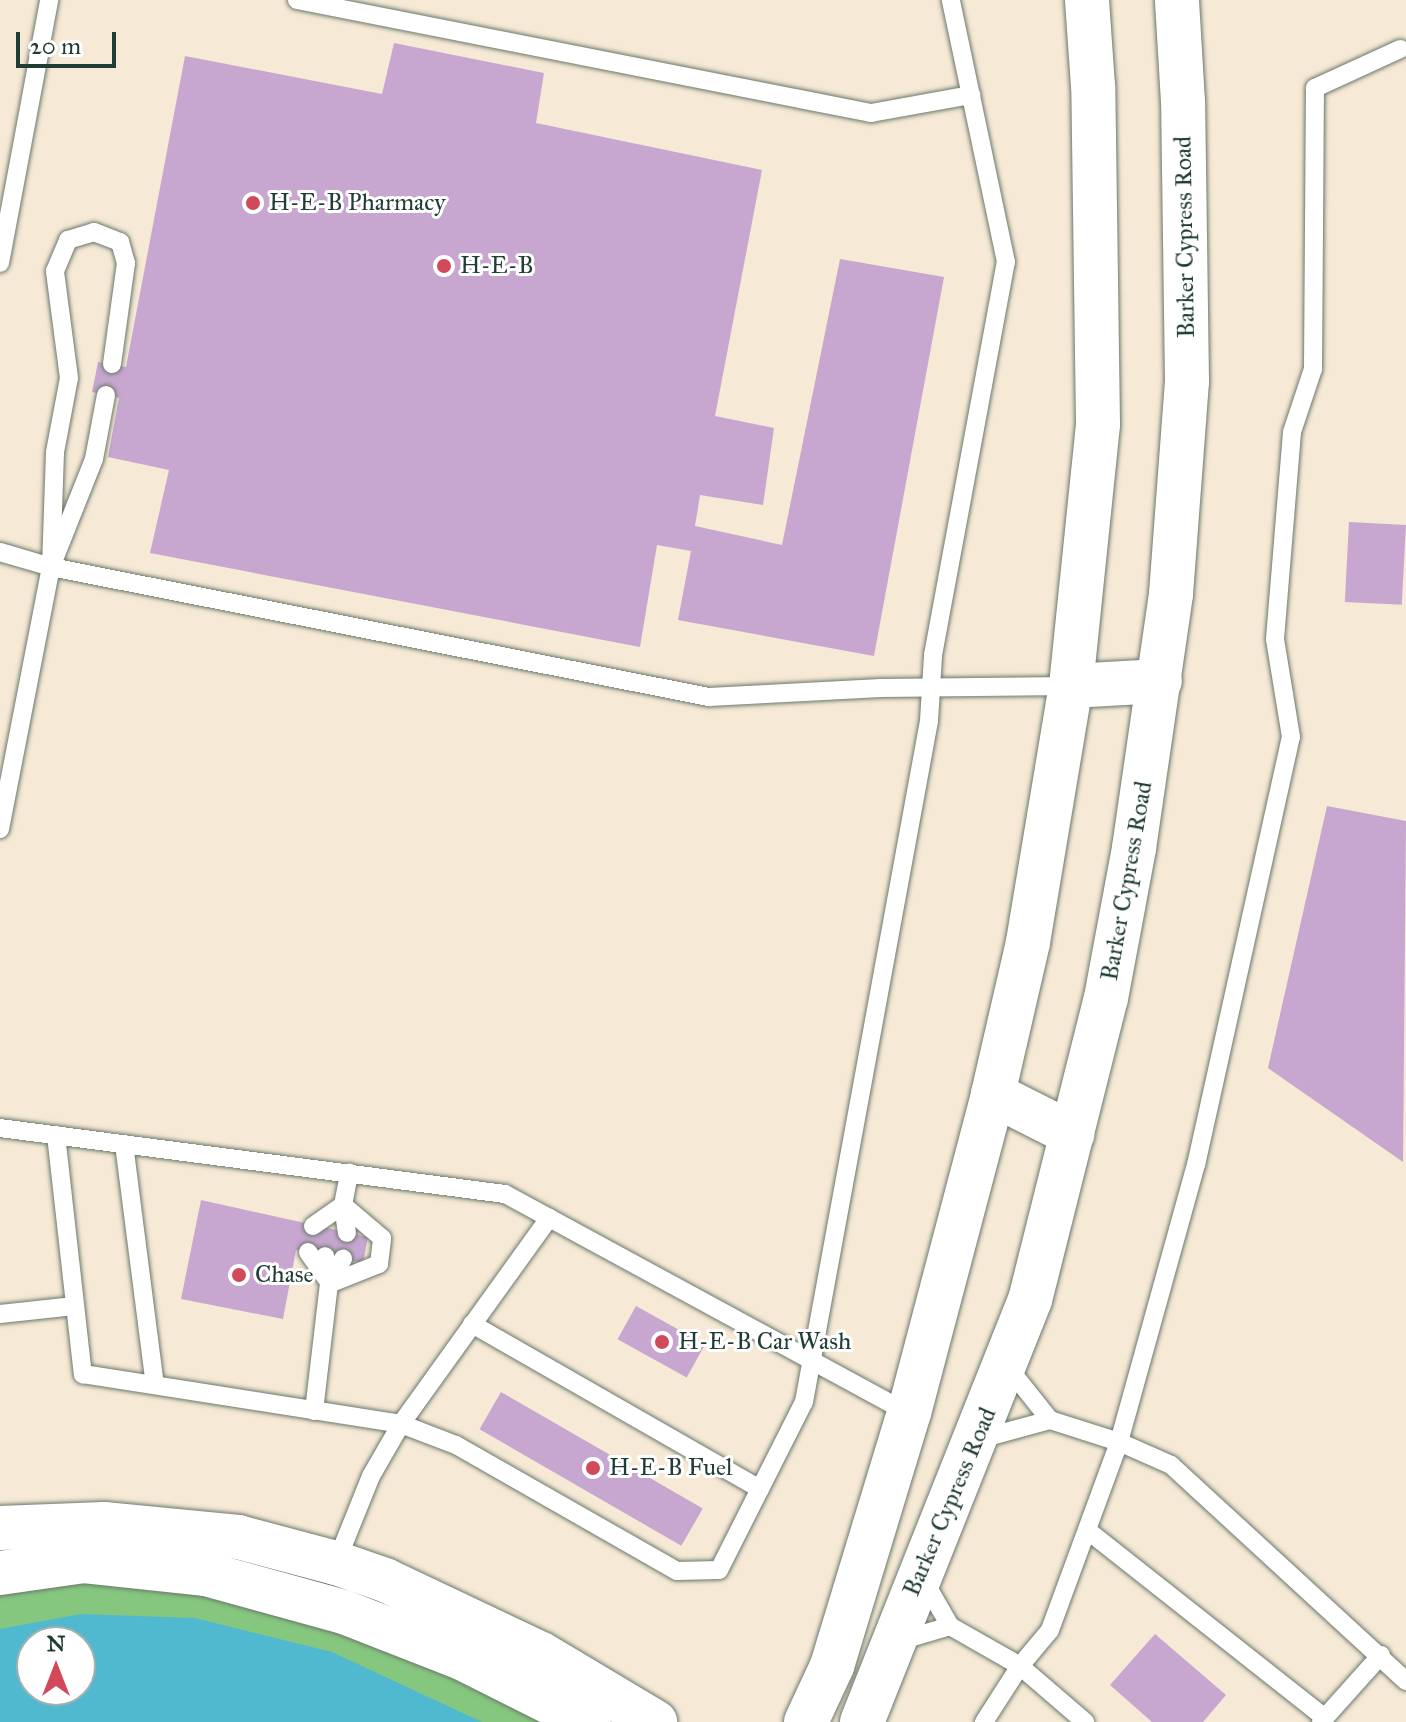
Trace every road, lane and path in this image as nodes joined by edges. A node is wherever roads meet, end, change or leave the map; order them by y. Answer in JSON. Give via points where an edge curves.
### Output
{"nodes":[{"id":1,"x":49,"y":0,"type":"edge"},
{"id":2,"x":297,"y":0,"type":"edge"},
{"id":3,"x":951,"y":0,"type":"edge"},
{"id":4,"x":1087,"y":0,"type":"edge"},
{"id":5,"x":1177,"y":0,"type":"edge"},
{"id":6,"x":1400,"y":49,"type":"dead end"},
{"id":7,"x":971,"y":95,"type":"junction"},
{"id":8,"x":5,"y":212,"type":"edge"},
{"id":9,"x":0,"y":263,"type":"edge"},
{"id":10,"x":112,"y":364,"type":"dead end"},
{"id":11,"x":106,"y":395,"type":"dead end"},
{"id":12,"x":0,"y":552,"type":"edge"},
{"id":13,"x":51,"y":567,"type":"junction"},
{"id":14,"x":1160,"y":681,"type":"junction"},
{"id":15,"x":1071,"y":686,"type":"junction"},
{"id":16,"x":930,"y":687,"type":"junction"},
{"id":17,"x":0,"y":829,"type":"edge"},
{"id":18,"x":993,"y":1094,"type":"junction"},
{"id":19,"x":0,"y":1128,"type":"edge"},
{"id":20,"x":1072,"y":1134,"type":"junction"},
{"id":21,"x":56,"y":1135,"type":"junction"},
{"id":22,"x":124,"y":1144,"type":"junction"},
{"id":23,"x":349,"y":1173,"type":"junction"},
{"id":24,"x":343,"y":1205,"type":"junction"},
{"id":25,"x":549,"y":1218,"type":"junction"},
{"id":26,"x":329,"y":1284,"type":"junction"},
{"id":27,"x":75,"y":1306,"type":"junction"},
{"id":28,"x":0,"y":1314,"type":"edge"},
{"id":29,"x":472,"y":1324,"type":"junction"},
{"id":30,"x":811,"y":1360,"type":"junction"},
{"id":31,"x":1006,"y":1365,"type":"junction"},
{"id":32,"x":155,"y":1385,"type":"junction"},
{"id":33,"x":314,"y":1411,"type":"junction"},
{"id":34,"x":909,"y":1413,"type":"junction"},
{"id":35,"x":1050,"y":1420,"type":"junction"},
{"id":36,"x":401,"y":1424,"type":"junction"},
{"id":37,"x":976,"y":1440,"type":"junction"},
{"id":38,"x":1119,"y":1442,"type":"junction"},
{"id":39,"x":760,"y":1489,"type":"junction"},
{"id":40,"x":0,"y":1528,"type":"edge"},
{"id":41,"x":1087,"y":1530,"type":"junction"},
{"id":42,"x":336,"y":1563,"type":"junction"},
{"id":43,"x":919,"y":1572,"type":"junction"},
{"id":44,"x":0,"y":1573,"type":"edge"},
{"id":45,"x":950,"y":1626,"type":"junction"},
{"id":46,"x":892,"y":1643,"type":"junction"},
{"id":47,"x":1381,"y":1655,"type":"junction"},
{"id":48,"x":1020,"y":1666,"type":"junction"},
{"id":49,"x":1406,"y":1681,"type":"edge"},
{"id":50,"x":1323,"y":1720,"type":"edge"},
{"id":51,"x":589,"y":1722,"type":"edge"},
{"id":52,"x":655,"y":1722,"type":"edge"},
{"id":53,"x":806,"y":1722,"type":"edge"},
{"id":54,"x":862,"y":1722,"type":"edge"},
{"id":55,"x":984,"y":1722,"type":"edge"},
{"id":56,"x":1085,"y":1722,"type":"edge"}],
"edges":[{"from":1,"to":8,"type":"lane"},
{"from":2,"to":7,"type":"lane","via":[[871,113]]},
{"from":3,"to":7,"type":"lane"},
{"from":4,"to":15,"type":"main road","via":[[1098,424]]},
{"from":5,"to":14,"type":"main road","name":"Barker Cypress Road","via":[[1187,381]]},
{"from":6,"to":38,"type":"lane","via":[[1315,88],[1313,369],[1292,432],[1275,639],[1291,737],[1196,1165]]},
{"from":7,"to":16,"type":"lane","via":[[1006,262]]},
{"from":8,"to":9,"type":"lane"},
{"from":10,"to":13,"type":"lane","via":[[126,263],[120,242],[94,232],[68,240],[55,271],[69,378],[55,452]]},
{"from":11,"to":13,"type":"lane","via":[[94,459]]},
{"from":12,"to":13,"type":"lane"},
{"from":13,"to":16,"type":"lane","via":[[709,697]]},
{"from":13,"to":17,"type":"lane"},
{"from":14,"to":15,"type":"main road"},
{"from":14,"to":20,"type":"main road","name":"Barker Cypress Road","via":[[1106,998]]},
{"from":15,"to":16,"type":"lane"},
{"from":15,"to":18,"type":"main road","via":[[1028,942]]},
{"from":16,"to":30,"type":"lane","via":[[929,721]]},
{"from":18,"to":20,"type":"main road"},
{"from":18,"to":34,"type":"main road"},
{"from":19,"to":21,"type":"lane"},
{"from":20,"to":31,"type":"main road","name":"Barker Cypress Road","via":[[1030,1300]]},
{"from":21,"to":22,"type":"lane"},
{"from":21,"to":27,"type":"lane"},
{"from":22,"to":23,"type":"lane"},
{"from":22,"to":32,"type":"lane"},
{"from":23,"to":24,"type":"lane"},
{"from":23,"to":25,"type":"lane","via":[[505,1194]]},
{"from":24,"to":24,"type":"lane","via":[[338,1231]]},
{"from":24,"to":26,"type":"lane","via":[[382,1238],[379,1264]]},
{"from":25,"to":29,"type":"lane"},
{"from":25,"to":30,"type":"lane"},
{"from":26,"to":26,"type":"lane","via":[[333,1257]]},
{"from":26,"to":33,"type":"lane"},
{"from":27,"to":28,"type":"lane"},
{"from":27,"to":32,"type":"lane","via":[[83,1374]]},
{"from":29,"to":36,"type":"lane"},
{"from":29,"to":39,"type":"lane"},
{"from":30,"to":34,"type":"lane"},
{"from":30,"to":39,"type":"lane","via":[[804,1402]]},
{"from":31,"to":35,"type":"lane"},
{"from":31,"to":37,"type":"main road","name":"Barker Cypress Road"},
{"from":32,"to":33,"type":"lane"},
{"from":33,"to":36,"type":"lane"},
{"from":34,"to":53,"type":"main road","via":[[832,1666]]},
{"from":35,"to":37,"type":"lane"},
{"from":35,"to":38,"type":"lane"},
{"from":36,"to":39,"type":"lane","via":[[456,1445],[677,1571],[719,1570]]},
{"from":36,"to":42,"type":"lane","via":[[371,1476]]},
{"from":37,"to":43,"type":"main road","name":"Barker Cypress Road"},
{"from":38,"to":41,"type":"lane"},
{"from":38,"to":47,"type":"lane","via":[[1171,1465]]},
{"from":40,"to":42,"type":"main road","via":[[104,1524],[238,1537]]},
{"from":41,"to":48,"type":"lane","via":[[1050,1630]]},
{"from":41,"to":50,"type":"lane"},
{"from":42,"to":52,"type":"main road","via":[[385,1580],[541,1654]]},
{"from":43,"to":45,"type":"lane"},
{"from":43,"to":46,"type":"main road","name":"Barker Cypress Road"},
{"from":44,"to":51,"type":"main road","via":[[84,1561],[206,1574],[344,1612],[462,1658]]},
{"from":45,"to":46,"type":"lane"},
{"from":45,"to":48,"type":"lane"},
{"from":46,"to":54,"type":"main road","name":"Barker Cypress Road"},
{"from":47,"to":49,"type":"lane"},
{"from":47,"to":50,"type":"lane"},
{"from":48,"to":55,"type":"lane"},
{"from":48,"to":56,"type":"lane"}]}
